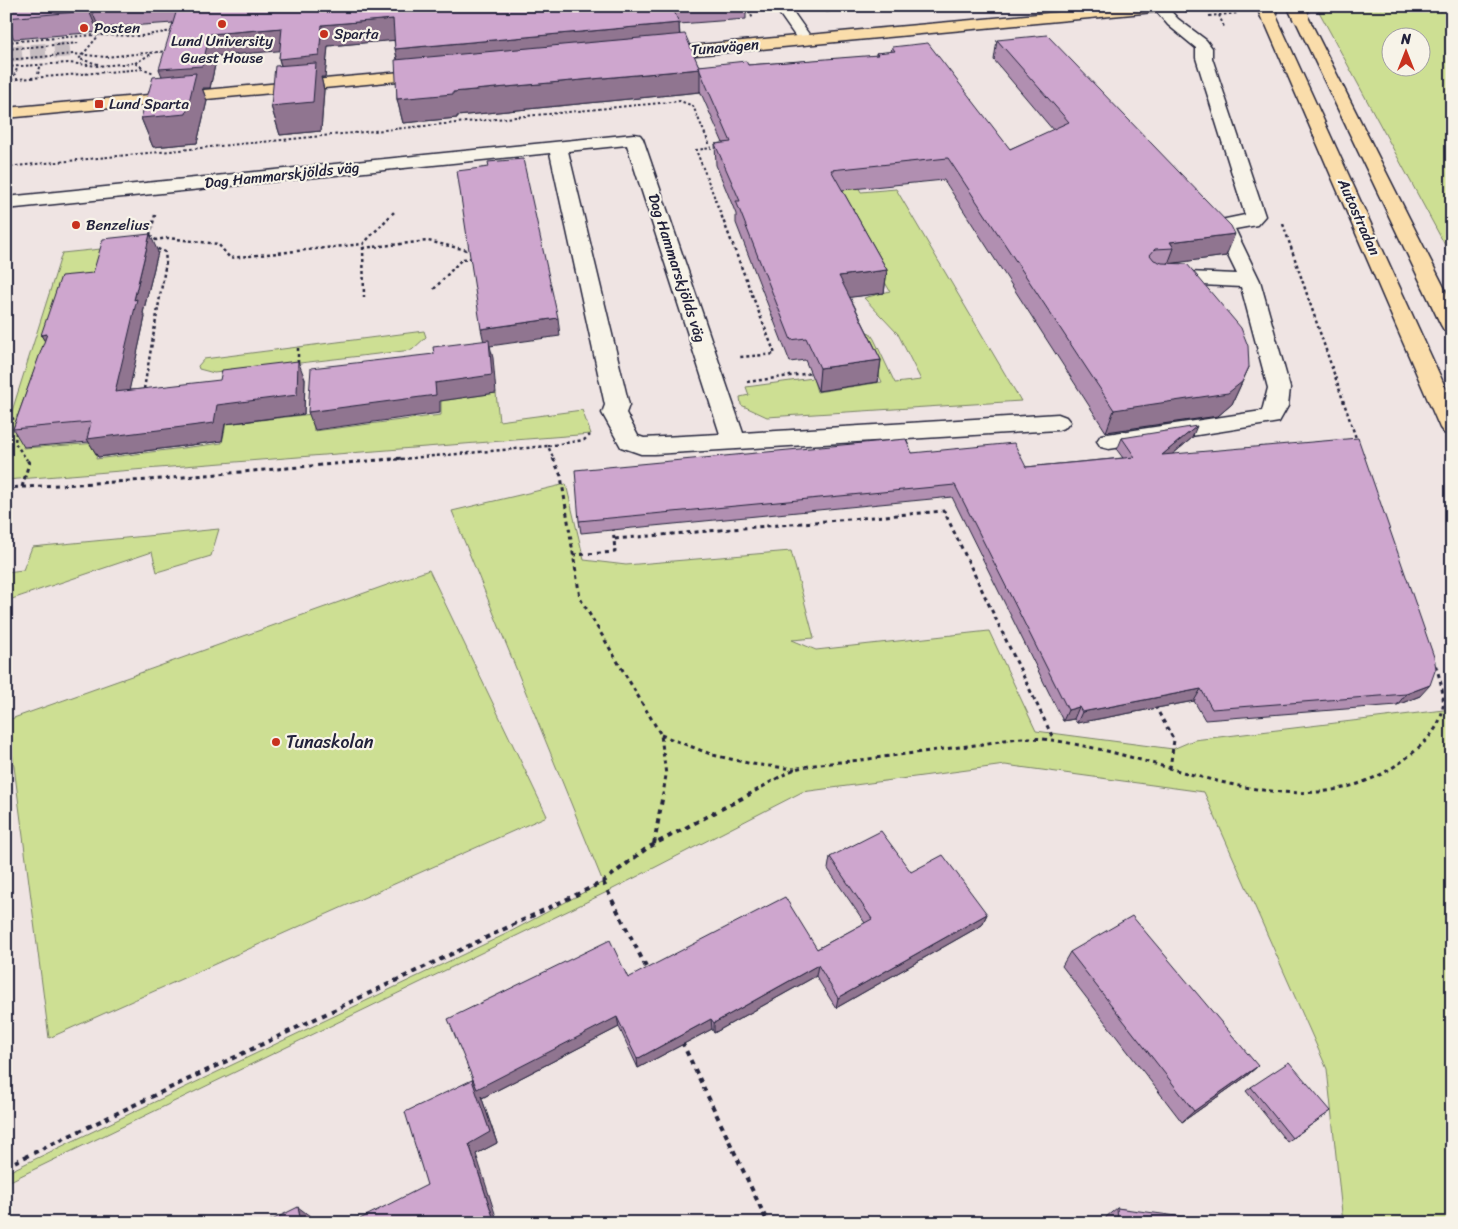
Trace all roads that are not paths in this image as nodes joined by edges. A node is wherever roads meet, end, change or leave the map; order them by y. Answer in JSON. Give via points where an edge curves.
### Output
{"nodes":[{"id":1,"x":781,"y":6,"type":"edge"},
{"id":2,"x":1175,"y":6,"type":"edge"},
{"id":3,"x":1159,"y":8,"type":"junction"},
{"id":4,"x":1142,"y":9,"type":"junction"},
{"id":5,"x":1268,"y":12,"type":"edge"},
{"id":6,"x":1299,"y":12,"type":"edge"},
{"id":7,"x":805,"y":40,"type":"junction"},
{"id":8,"x":634,"y":55,"type":"edge"},
{"id":9,"x":1204,"y":58,"type":"junction"},
{"id":10,"x":448,"y":72,"type":"edge"},
{"id":11,"x":6,"y":112,"type":"edge"},
{"id":12,"x":558,"y":147,"type":"junction"},
{"id":13,"x":6,"y":203,"type":"edge"},
{"id":14,"x":1210,"y":211,"type":"edge"},
{"id":15,"x":1224,"y":225,"type":"junction"},
{"id":16,"x":1155,"y":277,"type":"edge"},
{"id":17,"x":1250,"y":281,"type":"junction"},
{"id":18,"x":1452,"y":324,"type":"edge"},
{"id":19,"x":1058,"y":422,"type":"dead end"},
{"id":20,"x":1452,"y":428,"type":"edge"},
{"id":21,"x":734,"y":441,"type":"junction"},
{"id":22,"x":1109,"y":441,"type":"dead end"}],
"edges":[{"from":1,"to":7,"type":"street"},
{"from":2,"to":3,"type":"main road","name":"Tunavägen"},
{"from":3,"to":4,"type":"main road","name":"Tunavägen"},
{"from":3,"to":9,"type":"street","via":[[1201,43]]},
{"from":4,"to":7,"type":"main road","name":"Tunavägen"},
{"from":4,"to":9,"type":"street"},
{"from":5,"to":20,"type":"main road","name":"Autostradan"},
{"from":6,"to":18,"type":"main road","name":"Autostradan"},
{"from":7,"to":8,"type":"main road","name":"Tunavägen"},
{"from":9,"to":15,"type":"street","via":[[1255,216],[1250,222]]},
{"from":10,"to":11,"type":"main road"},
{"from":12,"to":13,"type":"street","name":"Dag Hammarskjölds väg"},
{"from":12,"to":21,"type":"street","name":"Dag Hammarskjölds väg","via":[[634,139]]},
{"from":12,"to":21,"type":"street","via":[[617,405],[614,414],[629,441],[641,446]]},
{"from":14,"to":15,"type":"street"},
{"from":15,"to":17,"type":"street"},
{"from":16,"to":17,"type":"street"},
{"from":17,"to":22,"type":"street","via":[[1279,388],[1271,417]]},
{"from":19,"to":21,"type":"street"}]}
